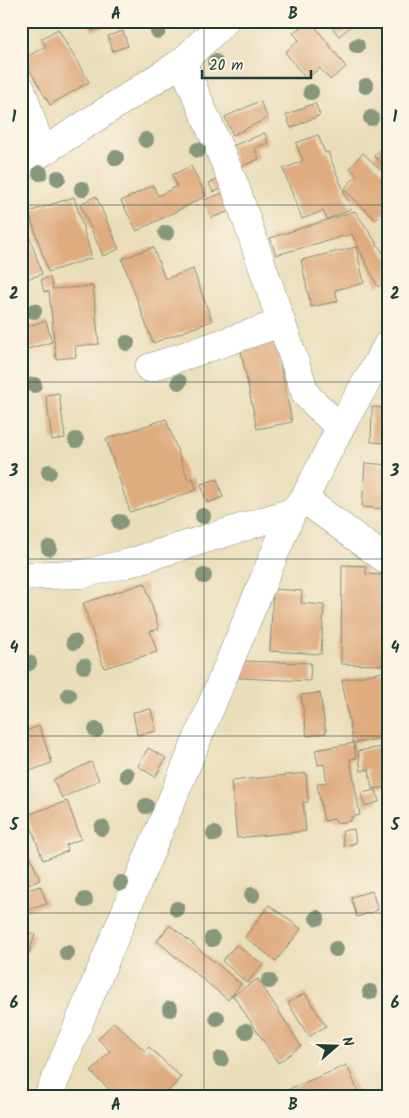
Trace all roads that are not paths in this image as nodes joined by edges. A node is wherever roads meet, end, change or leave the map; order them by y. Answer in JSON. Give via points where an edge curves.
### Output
{"nodes":[{"id":1,"x":225,"y":21,"type":"edge"},
{"id":2,"x":182,"y":62,"type":"junction"},
{"id":3,"x":21,"y":89,"type":"edge"},
{"id":4,"x":32,"y":159,"type":"edge"},
{"id":5,"x":281,"y":323,"type":"junction"},
{"id":6,"x":388,"y":344,"type":"edge"},
{"id":7,"x":149,"y":368,"type":"dead end"},
{"id":8,"x":340,"y":428,"type":"junction"},
{"id":9,"x":298,"y":505,"type":"junction"},
{"id":10,"x":388,"y":561,"type":"edge"},
{"id":11,"x":21,"y":576,"type":"edge"},
{"id":12,"x":48,"y":1097,"type":"edge"}],
"edges":[{"from":1,"to":2,"type":"street"},
{"from":2,"to":4,"type":"street"},
{"from":2,"to":5,"type":"street","via":[[235,186]]},
{"from":3,"to":4,"type":"street"},
{"from":5,"to":7,"type":"street"},
{"from":5,"to":8,"type":"street","via":[[306,395]]},
{"from":6,"to":8,"type":"street"},
{"from":8,"to":9,"type":"street"},
{"from":9,"to":10,"type":"street"},
{"from":9,"to":11,"type":"street","via":[[125,564],[82,574]]},
{"from":9,"to":12,"type":"street"}]}
